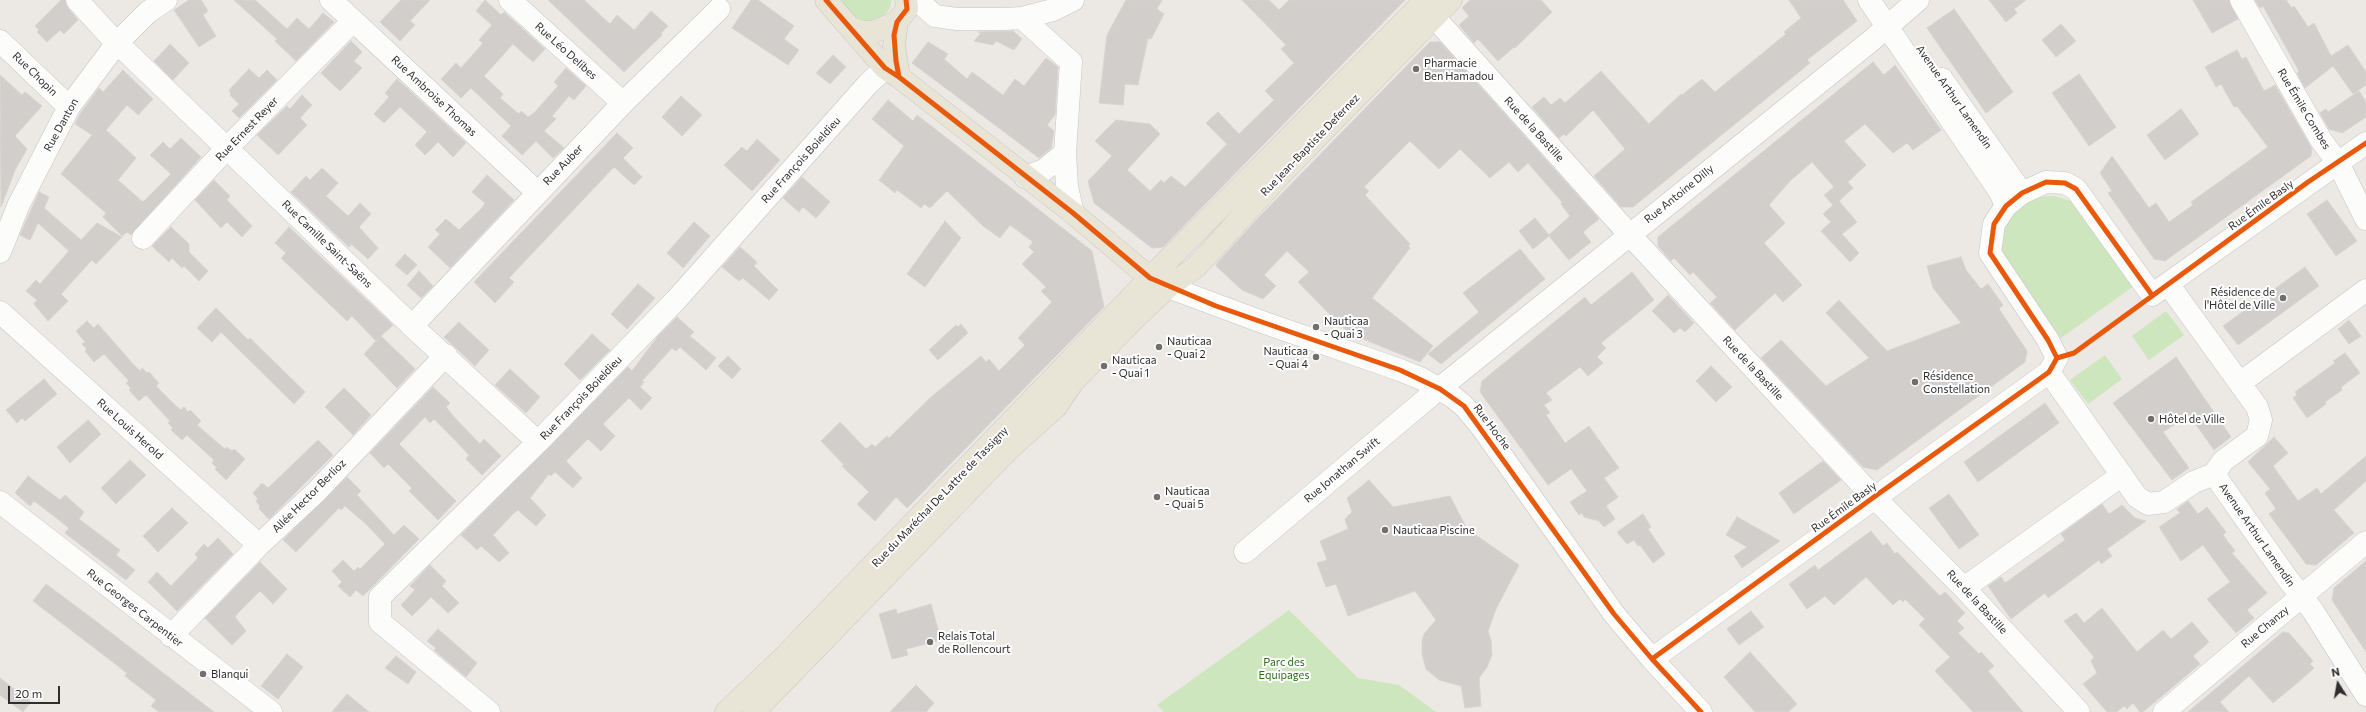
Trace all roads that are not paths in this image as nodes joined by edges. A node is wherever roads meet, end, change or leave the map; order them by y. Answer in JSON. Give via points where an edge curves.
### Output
{"nodes":[{"id":1,"x":77,"y":0,"type":"edge"},
{"id":2,"x":166,"y":0,"type":"edge"},
{"id":3,"x":331,"y":0,"type":"edge"},
{"id":4,"x":510,"y":0,"type":"edge"},
{"id":5,"x":826,"y":0,"type":"edge"},
{"id":6,"x":906,"y":0,"type":"edge"},
{"id":7,"x":917,"y":0,"type":"edge"},
{"id":8,"x":1073,"y":0,"type":"edge"},
{"id":9,"x":1451,"y":0,"type":"edge"},
{"id":10,"x":1869,"y":0,"type":"edge"},
{"id":11,"x":1918,"y":0,"type":"edge"},
{"id":12,"x":2240,"y":0,"type":"edge"},
{"id":13,"x":719,"y":9,"type":"dead end"},
{"id":14,"x":1430,"y":9,"type":"edge"},
{"id":15,"x":1891,"y":14,"type":"edge"},
{"id":16,"x":1022,"y":18,"type":"junction"},
{"id":17,"x":353,"y":21,"type":"junction"},
{"id":18,"x":897,"y":22,"type":"junction"},
{"id":19,"x":851,"y":28,"type":"junction"},
{"id":20,"x":0,"y":41,"type":"edge"},
{"id":21,"x":118,"y":43,"type":"junction"},
{"id":22,"x":892,"y":72,"type":"junction"},
{"id":23,"x":623,"y":102,"type":"junction"},
{"id":24,"x":69,"y":108,"type":"junction"},
{"id":25,"x":2366,"y":143,"type":"edge"},
{"id":26,"x":227,"y":148,"type":"junction"},
{"id":27,"x":1065,"y":154,"type":"junction"},
{"id":28,"x":2338,"y":163,"type":"junction"},
{"id":29,"x":1025,"y":177,"type":"junction"},
{"id":30,"x":537,"y":192,"type":"junction"},
{"id":31,"x":2014,"y":199,"type":"junction"},
{"id":32,"x":1073,"y":213,"type":"junction"},
{"id":33,"x":2366,"y":220,"type":"edge"},
{"id":34,"x":1629,"y":234,"type":"junction"},
{"id":35,"x":143,"y":238,"type":"dead end"},
{"id":36,"x":0,"y":252,"type":"edge"},
{"id":37,"x":1159,"y":282,"type":"junction"},
{"id":38,"x":2160,"y":290,"type":"junction"},
{"id":39,"x":2366,"y":290,"type":"edge"},
{"id":40,"x":0,"y":312,"type":"edge"},
{"id":41,"x":412,"y":326,"type":"junction"},
{"id":42,"x":446,"y":355,"type":"junction"},
{"id":43,"x":2053,"y":365,"type":"junction"},
{"id":44,"x":2240,"y":383,"type":"junction"},
{"id":45,"x":1440,"y":389,"type":"junction"},
{"id":46,"x":538,"y":442,"type":"junction"},
{"id":47,"x":2214,"y":474,"type":"junction"},
{"id":48,"x":2122,"y":475,"type":"junction"},
{"id":49,"x":1874,"y":497,"type":"junction"},
{"id":50,"x":0,"y":502,"type":"edge"},
{"id":51,"x":2366,"y":542,"type":"edge"},
{"id":52,"x":259,"y":545,"type":"junction"},
{"id":53,"x":1245,"y":552,"type":"dead end"},
{"id":54,"x":1964,"y":588,"type":"junction"},
{"id":55,"x":2300,"y":597,"type":"junction"},
{"id":56,"x":171,"y":636,"type":"junction"},
{"id":57,"x":1652,"y":659,"type":"junction"},
{"id":58,"x":2366,"y":695,"type":"edge"},
{"id":59,"x":272,"y":712,"type":"edge"},
{"id":60,"x":489,"y":712,"type":"edge"},
{"id":61,"x":726,"y":712,"type":"edge"},
{"id":62,"x":754,"y":712,"type":"edge"},
{"id":63,"x":1701,"y":712,"type":"edge"},
{"id":64,"x":2078,"y":712,"type":"edge"},
{"id":65,"x":2164,"y":712,"type":"edge"}],
"edges":[{"from":1,"to":21,"type":"street","name":"Rue Camille Saint-Saëns"},
{"from":2,"to":21,"type":"street","name":"Rue Danton","via":[[148,12]]},
{"from":3,"to":17,"type":"street","name":"Rue Ambroise Thomas"},
{"from":4,"to":23,"type":"street","name":"Rue Léo Delibes"},
{"from":5,"to":19,"type":"main road"},
{"from":6,"to":18,"type":"main road","via":[[907,10]]},
{"from":7,"to":16,"type":"street","via":[[935,16],[957,19]]},
{"from":8,"to":16,"type":"street","via":[[1053,10]]},
{"from":9,"to":14,"type":"main road","name":"Rue Jean-Baptiste Defernez"},
{"from":10,"to":15,"type":"street","name":"Avenue Arthur Lamendin"},
{"from":11,"to":15,"type":"street","name":"Rue Antoine Dilly"},
{"from":12,"to":28,"type":"street","name":"Rue Émile Combes","via":[[2321,140]]},
{"from":13,"to":23,"type":"street","name":"Rue Auber"},
{"from":14,"to":34,"type":"street","name":"Rue de la Bastille"},
{"from":14,"to":37,"type":"main road","name":"Rue Jean-Baptiste Defernez"},
{"from":15,"to":31,"type":"street","name":"Avenue Arthur Lamendin"},
{"from":15,"to":34,"type":"street","name":"Rue Antoine Dilly"},
{"from":16,"to":27,"type":"street","via":[[1071,62]]},
{"from":17,"to":26,"type":"street","name":"Rue Ernest Reyer"},
{"from":17,"to":30,"type":"street","name":"Rue Ambroise Thomas"},
{"from":18,"to":19,"type":"main road","via":[[873,32]]},
{"from":18,"to":22,"type":"main road"},
{"from":19,"to":22,"type":"main road"},
{"from":20,"to":24,"type":"street","name":"Rue Chopin"},
{"from":21,"to":24,"type":"street","name":"Rue Danton"},
{"from":21,"to":26,"type":"street","name":"Rue Camille Saint-Saëns"},
{"from":22,"to":29,"type":"main road"},
{"from":22,"to":46,"type":"street","name":"Rue François Boieldieu","via":[[868,84],[676,300]]},
{"from":23,"to":30,"type":"street","name":"Rue Auber"},
{"from":24,"to":36,"type":"street","name":"Rue Danton","via":[[19,204]]},
{"from":25,"to":28,"type":"street","name":"Rue Émile Basly"},
{"from":26,"to":35,"type":"street","name":"Rue Ernest Reyer"},
{"from":26,"to":41,"type":"street","name":"Rue Camille Saint-Saëns"},
{"from":27,"to":29,"type":"street","via":[[1044,170]]},
{"from":27,"to":32,"type":"street","via":[[1067,187]]},
{"from":28,"to":33,"type":"street","name":"Rue Émile Combes"},
{"from":28,"to":38,"type":"street","name":"Rue Émile Basly"},
{"from":29,"to":32,"type":"main road"},
{"from":30,"to":41,"type":"street","name":"Rue Auber"},
{"from":31,"to":38,"type":"street","via":[[2046,182],[2065,183],[2076,189]]},
{"from":31,"to":43,"type":"street","via":[[1994,224],[1990,253],[2048,340]]},
{"from":32,"to":37,"type":"main road"},
{"from":34,"to":45,"type":"street","name":"Rue Antoine Dilly"},
{"from":34,"to":49,"type":"street","name":"Rue de la Bastille"},
{"from":37,"to":45,"type":"street","name":"Rue Hoche","via":[[1265,323],[1400,370]]},
{"from":37,"to":61,"type":"main road","name":"Rue du Maréchal De Lattre de Tassigny"},
{"from":37,"to":62,"type":"main road","name":"Rue du Maréchal De Lattre de Tassigny","via":[[1072,383],[1056,406],[1008,450]]},
{"from":38,"to":44,"type":"street"},
{"from":39,"to":44,"type":"street"},
{"from":40,"to":52,"type":"street","name":"Rue Louis Herold"},
{"from":41,"to":42,"type":"street","name":"Rue Camille Saint-Saëns"},
{"from":42,"to":46,"type":"street","name":"Rue Camille Saint-Saëns"},
{"from":42,"to":52,"type":"street","name":"Allée Hector Berlioz","via":[[316,492]]},
{"from":43,"to":48,"type":"street"},
{"from":43,"to":49,"type":"street","name":"Rue Émile Basly"},
{"from":44,"to":47,"type":"street","via":[[2257,407],[2262,420],[2257,436],[2222,461]]},
{"from":45,"to":53,"type":"street","name":"Rue Jonathan Swift"},
{"from":45,"to":57,"type":"street","name":"Rue Hoche","via":[[1464,406],[1480,425],[1614,614]]},
{"from":46,"to":60,"type":"street","name":"Rue François Boieldieu","via":[[380,597],[380,622]]},
{"from":47,"to":48,"type":"street","via":[[2194,482],[2164,502],[2148,504],[2137,497]]},
{"from":47,"to":55,"type":"street","name":"Avenue Arthur Lamendin"},
{"from":48,"to":54,"type":"street"},
{"from":49,"to":54,"type":"street","name":"Rue de la Bastille"},
{"from":49,"to":57,"type":"street","name":"Rue Émile Basly"},
{"from":50,"to":56,"type":"street","name":"Rue Georges Carpentier"},
{"from":51,"to":55,"type":"street","name":"Rue Chanzy"},
{"from":52,"to":56,"type":"street","name":"Allée Hector Berlioz"},
{"from":54,"to":64,"type":"street","name":"Rue de la Bastille"},
{"from":55,"to":58,"type":"street","name":"Avenue Arthur Lamendin","via":[[2313,611]]},
{"from":55,"to":65,"type":"street","name":"Rue Chanzy"},
{"from":56,"to":59,"type":"street","name":"Rue Georges Carpentier"},
{"from":57,"to":63,"type":"street","name":"Rue Hoche"}]}
